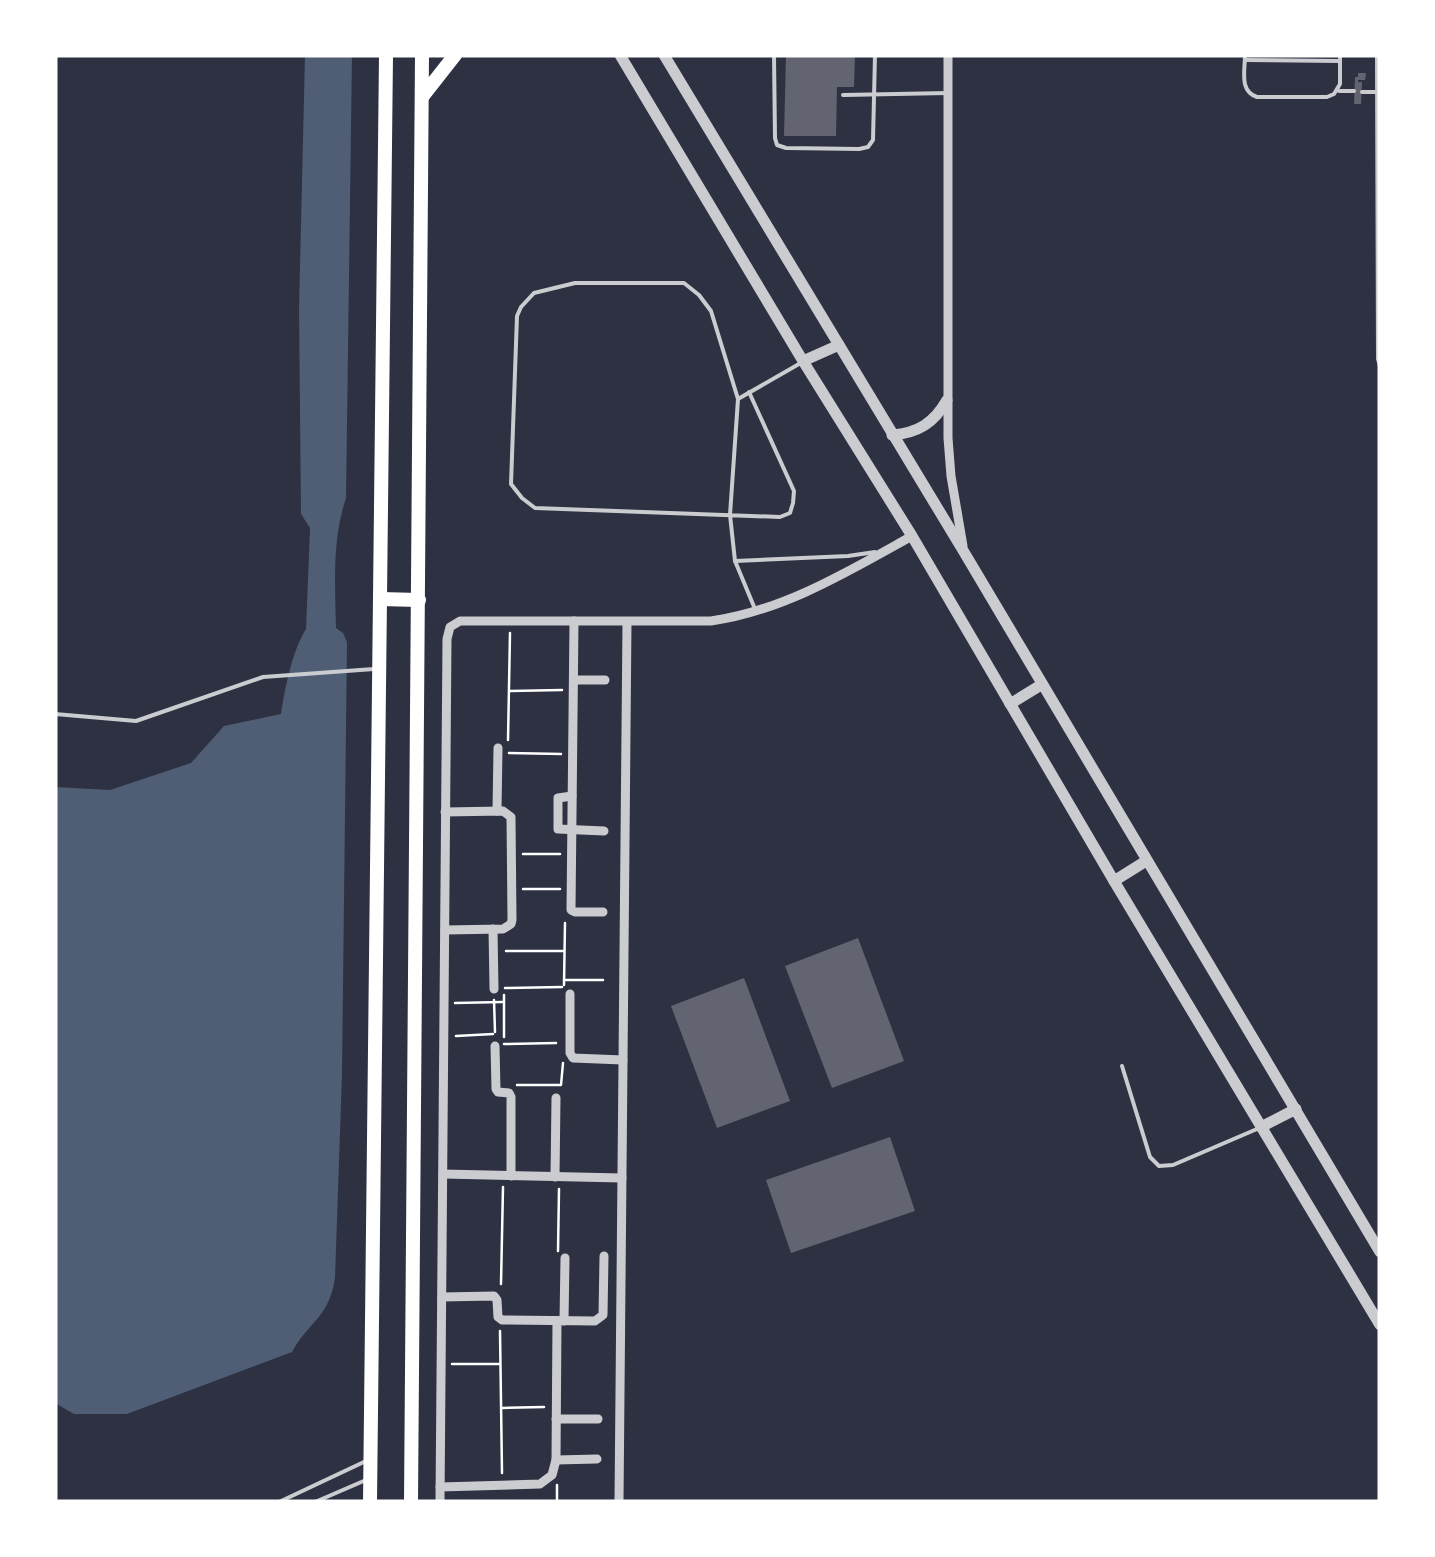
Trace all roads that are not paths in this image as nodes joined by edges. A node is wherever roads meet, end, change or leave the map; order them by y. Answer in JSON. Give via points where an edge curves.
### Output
{"nodes":[{"id":1,"x":386,"y":55,"type":"edge"},
{"id":2,"x":422,"y":55,"type":"edge"},
{"id":3,"x":454,"y":55,"type":"edge"},
{"id":4,"x":620,"y":55,"type":"edge"},
{"id":5,"x":664,"y":55,"type":"edge"},
{"id":6,"x":774,"y":55,"type":"edge"},
{"id":7,"x":875,"y":55,"type":"edge"},
{"id":8,"x":948,"y":55,"type":"edge"},
{"id":9,"x":1376,"y":55,"type":"edge"},
{"id":10,"x":1245,"y":57,"type":"edge"},
{"id":11,"x":1340,"y":58,"type":"edge"},
{"id":12,"x":1337,"y":91,"type":"junction"},
{"id":13,"x":1378,"y":92,"type":"edge"},
{"id":14,"x":874,"y":94,"type":"junction"},
{"id":15,"x":948,"y":94,"type":"junction"},
{"id":16,"x":844,"y":95,"type":"dead end"},
{"id":17,"x":421,"y":97,"type":"junction"},
{"id":18,"x":838,"y":344,"type":"junction"},
{"id":19,"x":803,"y":361,"type":"junction"},
{"id":20,"x":1380,"y":366,"type":"edge"},
{"id":21,"x":749,"y":392,"type":"junction"},
{"id":22,"x":738,"y":398,"type":"junction"},
{"id":23,"x":947,"y":400,"type":"junction"},
{"id":24,"x":892,"y":434,"type":"junction"},
{"id":25,"x":730,"y":515,"type":"junction"},
{"id":26,"x":912,"y":536,"type":"junction"},
{"id":27,"x":886,"y":550,"type":"junction"},
{"id":28,"x":964,"y":552,"type":"junction"},
{"id":29,"x":735,"y":561,"type":"junction"},
{"id":30,"x":380,"y":599,"type":"junction"},
{"id":31,"x":419,"y":600,"type":"junction"},
{"id":32,"x":756,"y":612,"type":"junction"},
{"id":33,"x":574,"y":622,"type":"junction"},
{"id":34,"x":627,"y":622,"type":"junction"},
{"id":35,"x":379,"y":668,"type":"junction"},
{"id":36,"x":606,"y":680,"type":"dead end"},
{"id":37,"x":574,"y":685,"type":"junction"},
{"id":38,"x":1042,"y":685,"type":"junction"},
{"id":39,"x":1010,"y":704,"type":"junction"},
{"id":40,"x":55,"y":714,"type":"edge"},
{"id":41,"x":498,"y":748,"type":"dead end"},
{"id":42,"x":497,"y":811,"type":"junction"},
{"id":43,"x":446,"y":812,"type":"junction"},
{"id":44,"x":572,"y":831,"type":"junction"},
{"id":45,"x":604,"y":832,"type":"dead end"},
{"id":46,"x":1146,"y":861,"type":"junction"},
{"id":47,"x":1114,"y":881,"type":"junction"},
{"id":48,"x":604,"y":912,"type":"dead end"},
{"id":49,"x":498,"y":929,"type":"junction"},
{"id":50,"x":444,"y":930,"type":"junction"},
{"id":51,"x":494,"y":989,"type":"road end"},
{"id":52,"x":570,"y":994,"type":"dead end"},
{"id":53,"x":495,"y":1046,"type":"dead end"},
{"id":54,"x":623,"y":1060,"type":"junction"},
{"id":55,"x":1122,"y":1066,"type":"dead end"},
{"id":56,"x":556,"y":1098,"type":"dead end"},
{"id":57,"x":1296,"y":1109,"type":"junction"},
{"id":58,"x":1262,"y":1127,"type":"junction"},
{"id":59,"x":443,"y":1174,"type":"junction"},
{"id":60,"x":507,"y":1176,"type":"junction"},
{"id":61,"x":555,"y":1177,"type":"junction"},
{"id":62,"x":622,"y":1178,"type":"junction"},
{"id":63,"x":1380,"y":1252,"type":"edge"},
{"id":64,"x":604,"y":1256,"type":"dead end"},
{"id":65,"x":565,"y":1258,"type":"dead end"},
{"id":66,"x":442,"y":1297,"type":"junction"},
{"id":67,"x":560,"y":1320,"type":"junction"},
{"id":68,"x":1380,"y":1325,"type":"edge"},
{"id":69,"x":556,"y":1419,"type":"junction"},
{"id":70,"x":598,"y":1419,"type":"dead end"},
{"id":71,"x":370,"y":1458,"type":"junction"},
{"id":72,"x":556,"y":1460,"type":"junction"},
{"id":73,"x":597,"y":1460,"type":"dead end"},
{"id":74,"x":370,"y":1479,"type":"junction"},
{"id":75,"x":440,"y":1487,"type":"junction"},
{"id":76,"x":279,"y":1502,"type":"edge"},
{"id":77,"x":316,"y":1502,"type":"edge"},
{"id":78,"x":370,"y":1502,"type":"edge"},
{"id":79,"x":410,"y":1502,"type":"edge"},
{"id":80,"x":440,"y":1502,"type":"edge"},
{"id":81,"x":619,"y":1502,"type":"edge"}],
"edges":[{"from":1,"to":30,"type":"highway"},
{"from":2,"to":17,"type":"highway"},
{"from":3,"to":17,"type":"highway"},
{"from":4,"to":19,"type":"street"},
{"from":5,"to":18,"type":"street"},
{"from":6,"to":14,"type":"lane","via":[[775,138],[782,148],[868,147]]},
{"from":7,"to":14,"type":"lane"},
{"from":8,"to":15,"type":"street"},
{"from":9,"to":13,"type":"lane"},
{"from":10,"to":11,"type":"lane"},
{"from":10,"to":12,"type":"lane","via":[[1245,87],[1252,96],[1327,97]]},
{"from":11,"to":12,"type":"lane"},
{"from":12,"to":13,"type":"lane"},
{"from":13,"to":20,"type":"lane"},
{"from":14,"to":15,"type":"lane"},
{"from":14,"to":16,"type":"lane"},
{"from":15,"to":23,"type":"street"},
{"from":17,"to":31,"type":"highway"},
{"from":18,"to":19,"type":"street"},
{"from":18,"to":24,"type":"street"},
{"from":19,"to":21,"type":"lane"},
{"from":19,"to":26,"type":"street"},
{"from":21,"to":22,"type":"lane"},
{"from":21,"to":25,"type":"lane","via":[[794,503],[780,517]]},
{"from":22,"to":25,"type":"lane"},
{"from":22,"to":25,"type":"lane","via":[[711,311],[684,283],[575,283],[534,293],[517,316],[511,484],[522,498],[534,508]]},
{"from":23,"to":24,"type":"street","via":[[919,429]]},
{"from":23,"to":28,"type":"street"},
{"from":24,"to":28,"type":"street"},
{"from":25,"to":29,"type":"lane"},
{"from":26,"to":27,"type":"street"},
{"from":26,"to":39,"type":"street"},
{"from":27,"to":29,"type":"lane"},
{"from":27,"to":32,"type":"street"},
{"from":28,"to":38,"type":"street"},
{"from":29,"to":32,"type":"lane"},
{"from":30,"to":31,"type":"highway"},
{"from":30,"to":35,"type":"highway"},
{"from":31,"to":79,"type":"highway"},
{"from":32,"to":34,"type":"street","via":[[711,621]]},
{"from":33,"to":34,"type":"street"},
{"from":33,"to":37,"type":"street"},
{"from":33,"to":43,"type":"street","via":[[460,621],[450,628]]},
{"from":34,"to":54,"type":"street"},
{"from":35,"to":40,"type":"lane","via":[[263,677],[136,721]]},
{"from":35,"to":71,"type":"highway"},
{"from":36,"to":37,"type":"street"},
{"from":37,"to":44,"type":"street"},
{"from":38,"to":39,"type":"street"},
{"from":38,"to":46,"type":"street"},
{"from":39,"to":47,"type":"street"},
{"from":41,"to":42,"type":"street"},
{"from":42,"to":43,"type":"street"},
{"from":42,"to":49,"type":"street","via":[[510,816],[512,854],[512,920]]},
{"from":43,"to":50,"type":"street"},
{"from":44,"to":45,"type":"street"},
{"from":44,"to":48,"type":"street","via":[[571,910]]},
{"from":46,"to":47,"type":"street"},
{"from":46,"to":57,"type":"street"},
{"from":47,"to":58,"type":"street"},
{"from":49,"to":50,"type":"street"},
{"from":49,"to":51,"type":"street"},
{"from":50,"to":59,"type":"street"},
{"from":52,"to":54,"type":"street","via":[[573,1058]]},
{"from":53,"to":60,"type":"street","via":[[496,1089],[511,1097]]},
{"from":54,"to":62,"type":"street"},
{"from":55,"to":58,"type":"lane","via":[[1150,1156],[1160,1166]]},
{"from":56,"to":61,"type":"street"},
{"from":57,"to":58,"type":"street"},
{"from":57,"to":63,"type":"street"},
{"from":58,"to":68,"type":"street"},
{"from":59,"to":60,"type":"street"},
{"from":59,"to":66,"type":"street"},
{"from":60,"to":61,"type":"street"},
{"from":61,"to":62,"type":"street"},
{"from":62,"to":81,"type":"street"},
{"from":64,"to":67,"type":"street","via":[[601,1318]]},
{"from":65,"to":67,"type":"street"},
{"from":66,"to":67,"type":"street","via":[[491,1295],[500,1319]]},
{"from":66,"to":75,"type":"street"},
{"from":67,"to":69,"type":"street"},
{"from":69,"to":70,"type":"street"},
{"from":69,"to":72,"type":"street"},
{"from":71,"to":74,"type":"highway"},
{"from":71,"to":76,"type":"lane"},
{"from":72,"to":73,"type":"street"},
{"from":72,"to":75,"type":"street","via":[[540,1484]]},
{"from":74,"to":77,"type":"lane"},
{"from":74,"to":78,"type":"highway"},
{"from":75,"to":80,"type":"street"}]}
